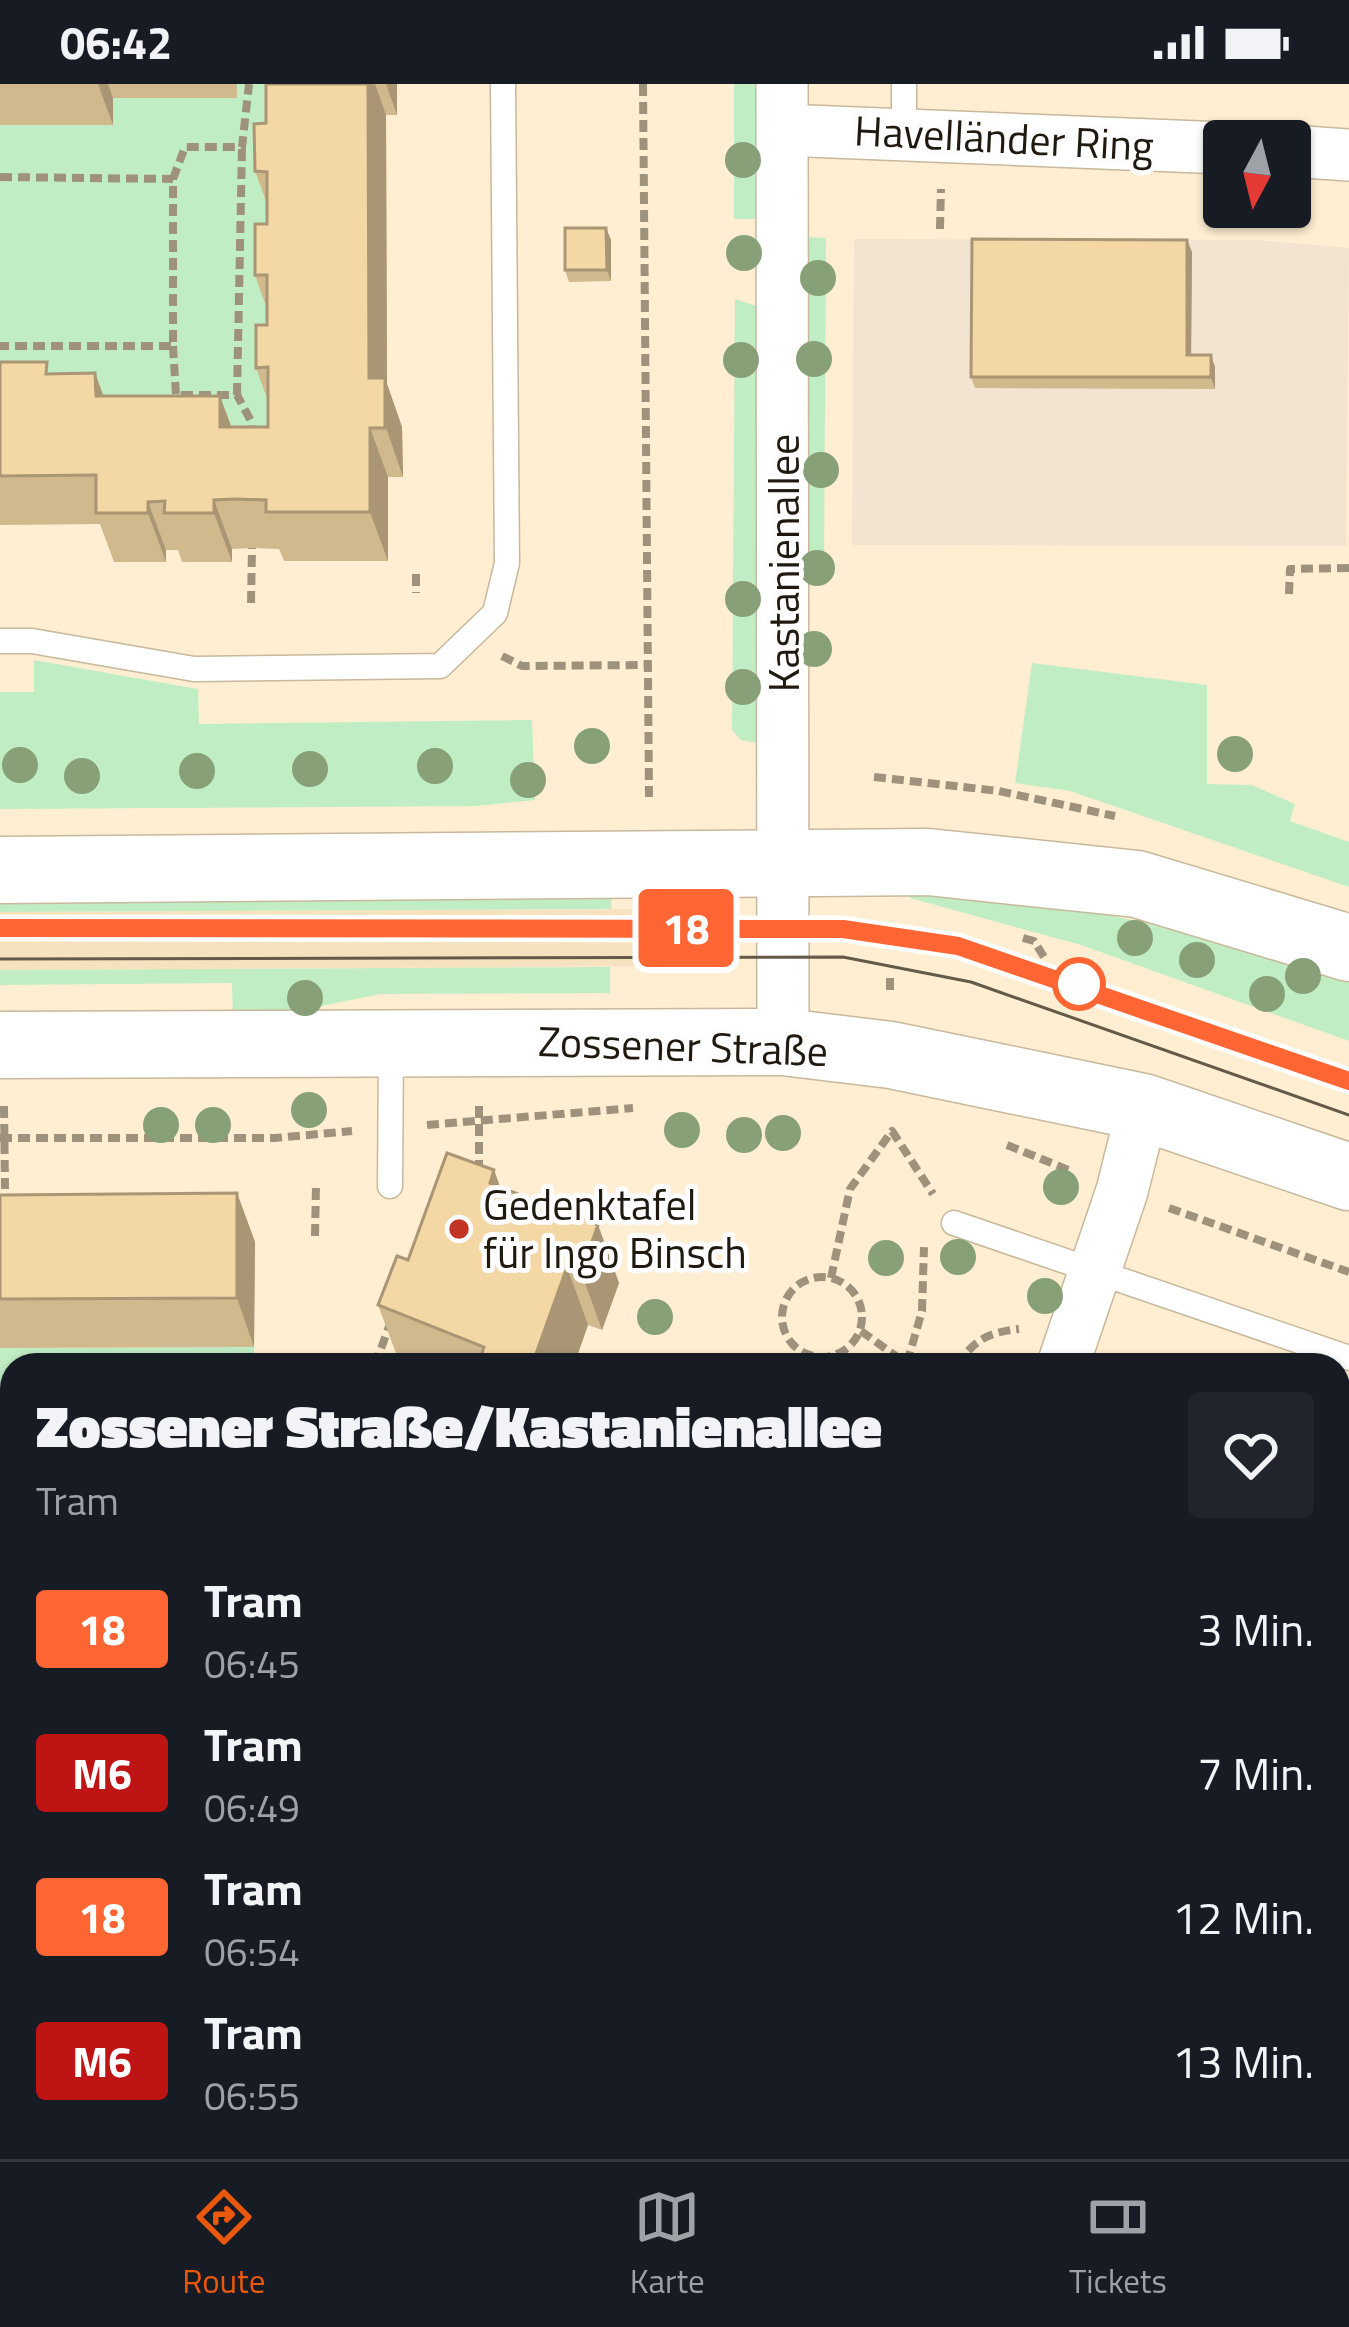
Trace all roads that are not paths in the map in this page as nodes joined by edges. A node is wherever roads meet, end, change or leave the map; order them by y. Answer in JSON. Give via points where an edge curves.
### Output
{"nodes":[{"id":1,"x":503,"y":84,"type":"edge"},
{"id":2,"x":904,"y":84,"type":"edge"},
{"id":3,"x":783,"y":107,"type":"edge"},
{"id":4,"x":904,"y":136,"type":"junction"},
{"id":5,"x":1203,"y":147,"type":"edge"},
{"id":6,"x":1311,"y":152,"type":"edge"},
{"id":7,"x":1349,"y":155,"type":"edge"},
{"id":8,"x":0,"y":641,"type":"edge"},
{"id":9,"x":786,"y":861,"type":"junction"},
{"id":10,"x":0,"y":870,"type":"edge"},
{"id":11,"x":1349,"y":948,"type":"edge"},
{"id":12,"x":391,"y":1042,"type":"junction"},
{"id":13,"x":783,"y":1042,"type":"junction"},
{"id":14,"x":2,"y":1045,"type":"edge"},
{"id":15,"x":1143,"y":1106,"type":"junction"},
{"id":16,"x":1349,"y":1177,"type":"edge"},
{"id":17,"x":390,"y":1186,"type":"dead end"},
{"id":18,"x":954,"y":1223,"type":"dead end"},
{"id":19,"x":1096,"y":1269,"type":"junction"},
{"id":20,"x":1068,"y":1353,"type":"edge"},
{"id":21,"x":1335,"y":1353,"type":"edge"}],
"edges":[{"from":1,"to":8,"type":"lane","via":[[507,563],[495,613],[440,666],[194,669]]},
{"from":2,"to":4,"type":"lane"},
{"from":3,"to":4,"type":"street","name":"Havelländer Ring"},
{"from":3,"to":9,"type":"street","name":"Kastanienallee"},
{"from":4,"to":5,"type":"street","name":"Havelländer Ring"},
{"from":6,"to":7,"type":"street"},
{"from":9,"to":10,"type":"street"},
{"from":9,"to":11,"type":"street","via":[[928,862],[1137,884]]},
{"from":9,"to":13,"type":"street","name":"Kastanienallee"},
{"from":12,"to":13,"type":"street","name":"Zossener Straße"},
{"from":12,"to":14,"type":"street","name":"Zossener Straße"},
{"from":12,"to":17,"type":"lane"},
{"from":13,"to":15,"type":"street","name":"Zossener Straße","via":[[891,1055]]},
{"from":15,"to":16,"type":"street","name":"Zossener Straße"},
{"from":15,"to":19,"type":"street"},
{"from":18,"to":19,"type":"lane"},
{"from":19,"to":20,"type":"street"},
{"from":19,"to":21,"type":"lane"}]}
